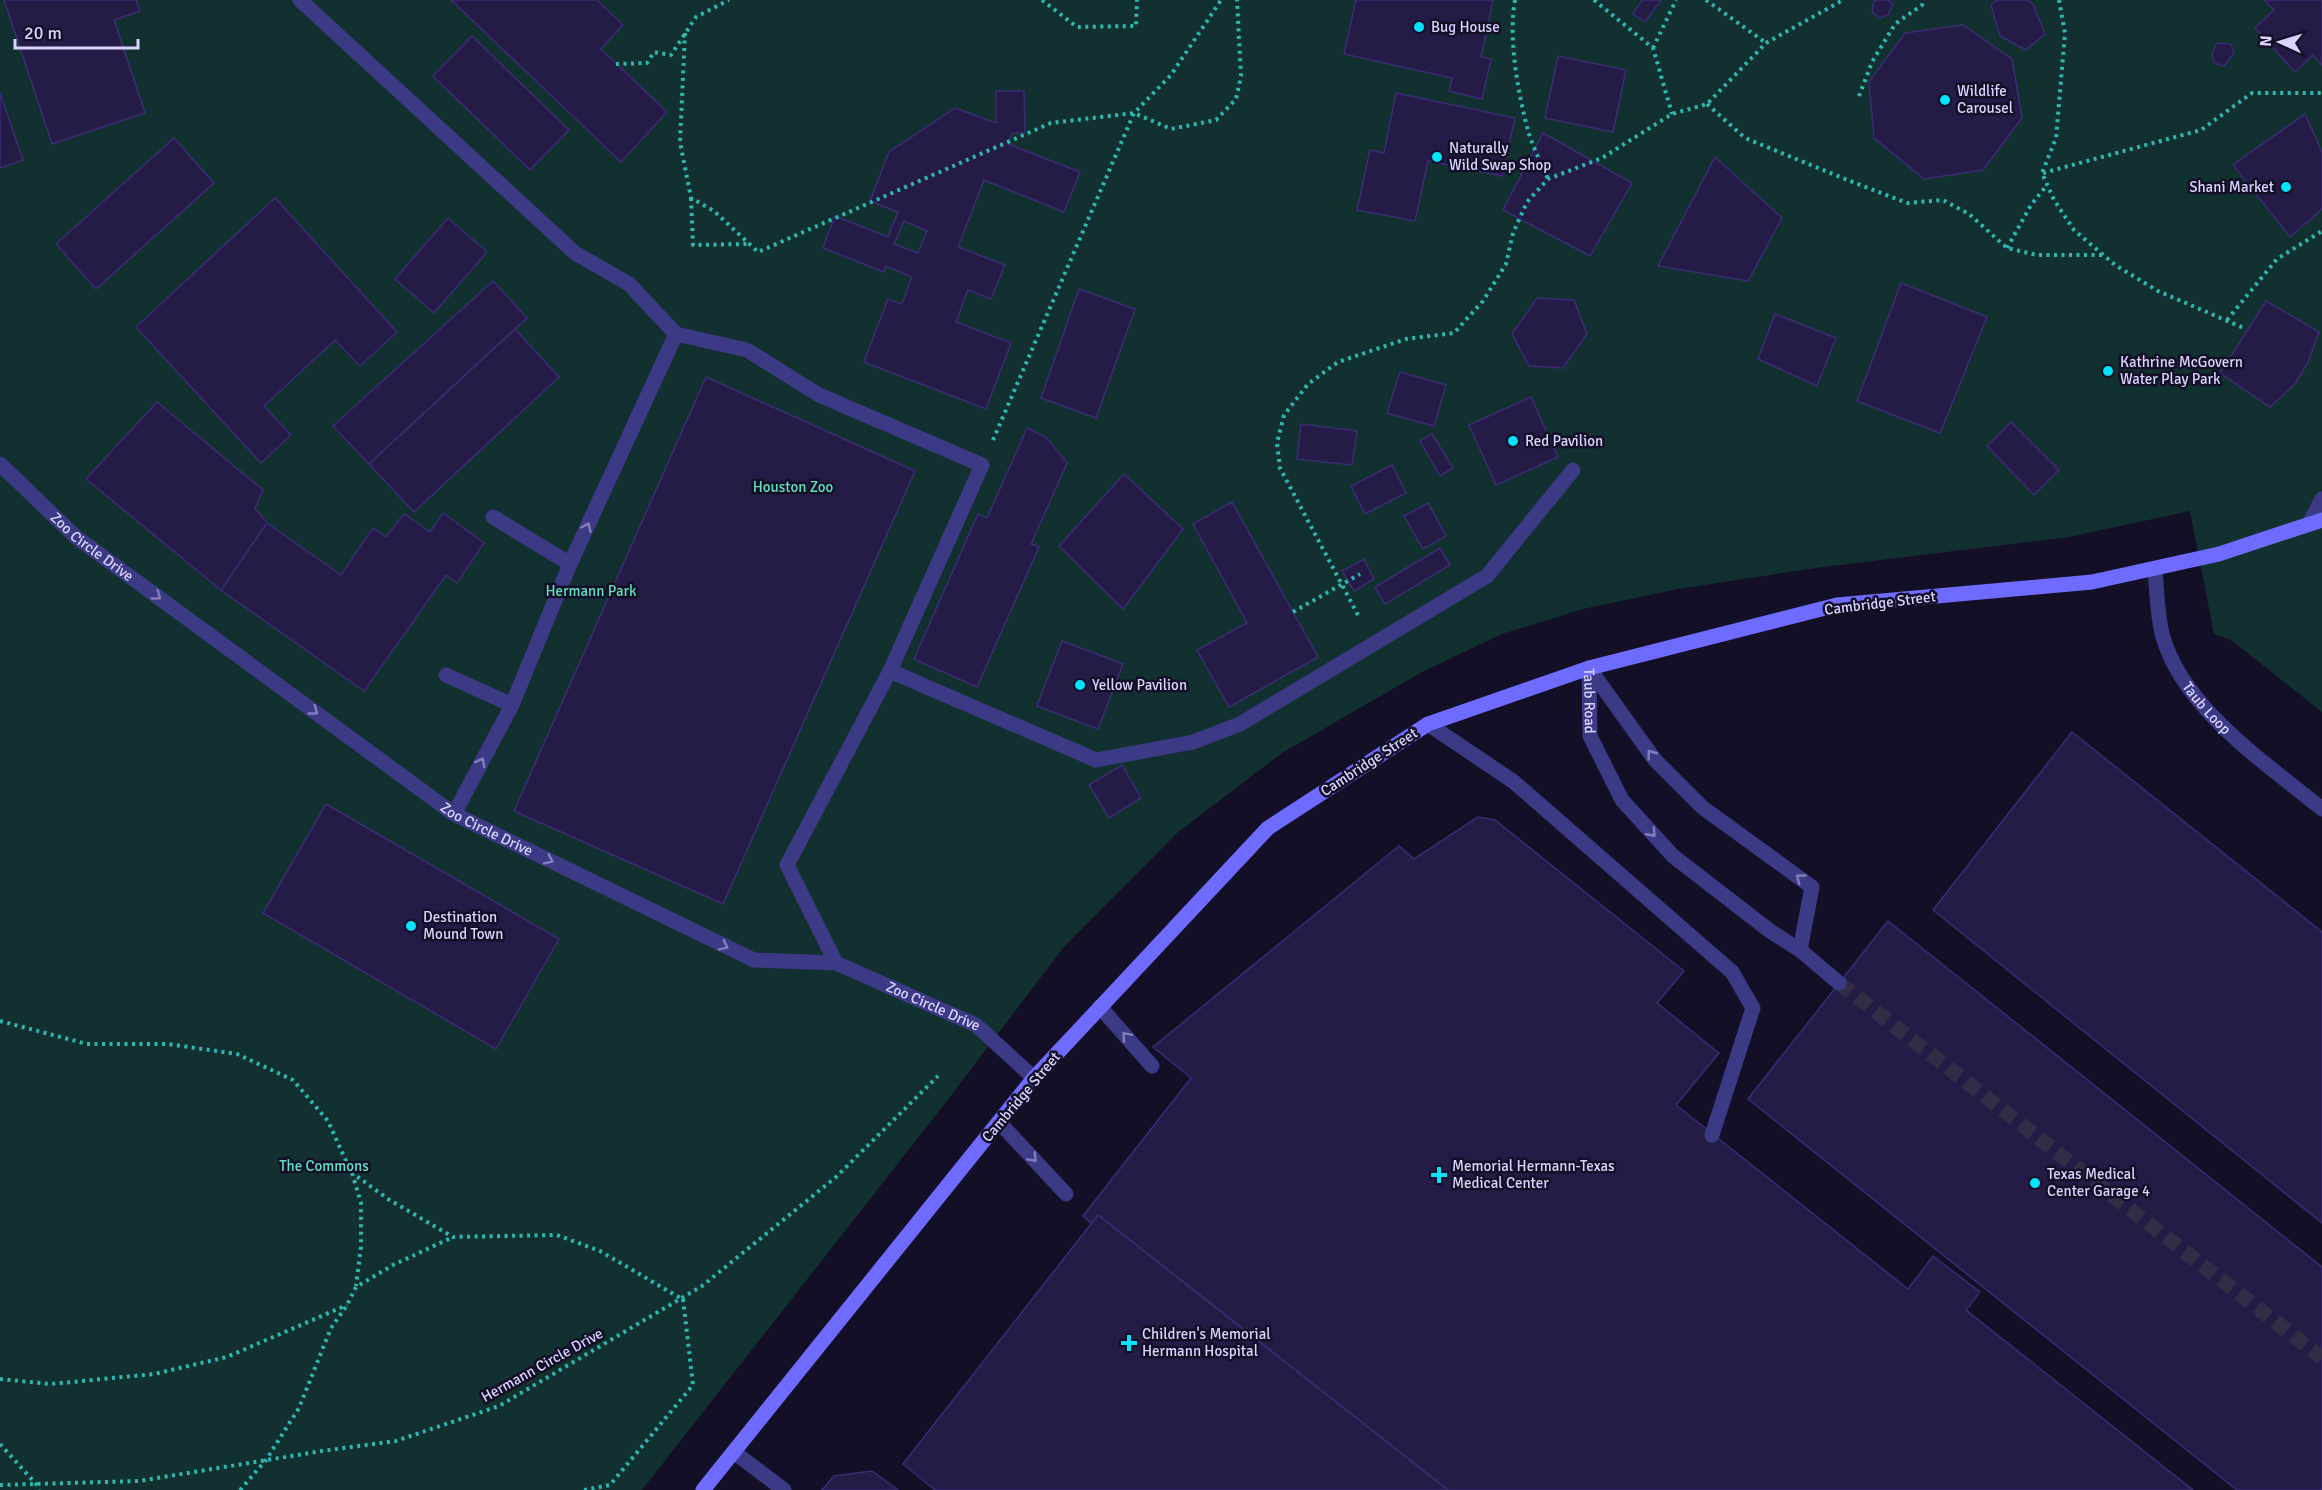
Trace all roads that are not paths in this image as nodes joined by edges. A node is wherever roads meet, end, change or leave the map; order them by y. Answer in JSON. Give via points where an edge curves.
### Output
{"nodes":[{"id":1,"x":300,"y":0,"type":"edge"},
{"id":2,"x":676,"y":334,"type":"junction"},
{"id":3,"x":0,"y":464,"type":"edge"},
{"id":4,"x":1573,"y":470,"type":"dead end"},
{"id":5,"x":2322,"y":499,"type":"edge"},
{"id":6,"x":493,"y":517,"type":"dead end"},
{"id":7,"x":2316,"y":522,"type":"edge"},
{"id":8,"x":570,"y":564,"type":"junction"},
{"id":9,"x":2155,"y":569,"type":"junction"},
{"id":10,"x":1589,"y":668,"type":"junction"},
{"id":11,"x":890,"y":672,"type":"junction"},
{"id":12,"x":446,"y":675,"type":"dead end"},
{"id":13,"x":512,"y":705,"type":"junction"},
{"id":14,"x":1428,"y":724,"type":"junction"},
{"id":15,"x":2322,"y":809,"type":"edge"},
{"id":16,"x":454,"y":814,"type":"junction"},
{"id":17,"x":1800,"y":950,"type":"junction"},
{"id":18,"x":836,"y":963,"type":"junction"},
{"id":19,"x":1839,"y":983,"type":"tunnel mouth"},
{"id":20,"x":1100,"y":1007,"type":"junction"},
{"id":21,"x":1152,"y":1066,"type":"dead end"},
{"id":22,"x":1034,"y":1078,"type":"junction"},
{"id":23,"x":999,"y":1122,"type":"junction"},
{"id":24,"x":1712,"y":1135,"type":"dead end"},
{"id":25,"x":1066,"y":1194,"type":"dead end"},
{"id":26,"x":734,"y":1452,"type":"junction"},
{"id":27,"x":703,"y":1490,"type":"edge"},
{"id":28,"x":784,"y":1490,"type":"edge"}],
"edges":[{"from":1,"to":2,"type":"street","via":[[575,253],[629,284]]},
{"from":8,"to":2,"type":"street","one_way":true},
{"from":2,"to":11,"type":"street","via":[[747,350],[819,395],[982,465]]},
{"from":3,"to":16,"type":"street","name":"Zoo Circle Drive","one_way":true,"via":[[76,537]]},
{"from":4,"to":11,"type":"street","via":[[1487,576],[1240,724],[1193,742],[1096,760]]},
{"from":5,"to":7,"type":"street"},
{"from":6,"to":8,"type":"street"},
{"from":7,"to":9,"type":"street","name":"Cambridge Street","via":[[2219,554]]},
{"from":8,"to":13,"type":"street"},
{"from":9,"to":10,"type":"street","name":"Cambridge Street","via":[[2092,582],[1838,605]]},
{"from":9,"to":15,"type":"street","name":"Taub Loop","via":[[2163,637],[2178,673],[2222,727]]},
{"from":10,"to":14,"type":"street","name":"Cambridge Street"},
{"from":10,"to":17,"type":"street","name":"Taub Road","one_way":true,"via":[[1590,736],[1622,800],[1673,856],[1770,932]]},
{"from":17,"to":10,"type":"street","name":"Taub Road","one_way":true,"via":[[1812,887],[1702,807],[1655,759]]},
{"from":11,"to":18,"type":"street","via":[[787,864]]},
{"from":12,"to":13,"type":"street"},
{"from":16,"to":13,"type":"street","one_way":true},
{"from":14,"to":20,"type":"street","name":"Cambridge Street","via":[[1268,828]]},
{"from":14,"to":24,"type":"street","via":[[1514,782],[1732,972],[1753,1008]]},
{"from":16,"to":18,"type":"street","name":"Zoo Circle Drive","one_way":true,"via":[[754,960]]},
{"from":17,"to":19,"type":"street","name":"Taub Road"},
{"from":18,"to":22,"type":"street","name":"Zoo Circle Drive","via":[[976,1026]]},
{"from":21,"to":20,"type":"street","one_way":true},
{"from":20,"to":22,"type":"street","name":"Cambridge Street"},
{"from":22,"to":23,"type":"street","name":"Cambridge Street"},
{"from":23,"to":25,"type":"street","one_way":true},
{"from":23,"to":26,"type":"street","name":"Cambridge Street"},
{"from":26,"to":27,"type":"street","name":"Cambridge Street"},
{"from":26,"to":28,"type":"street"}]}
